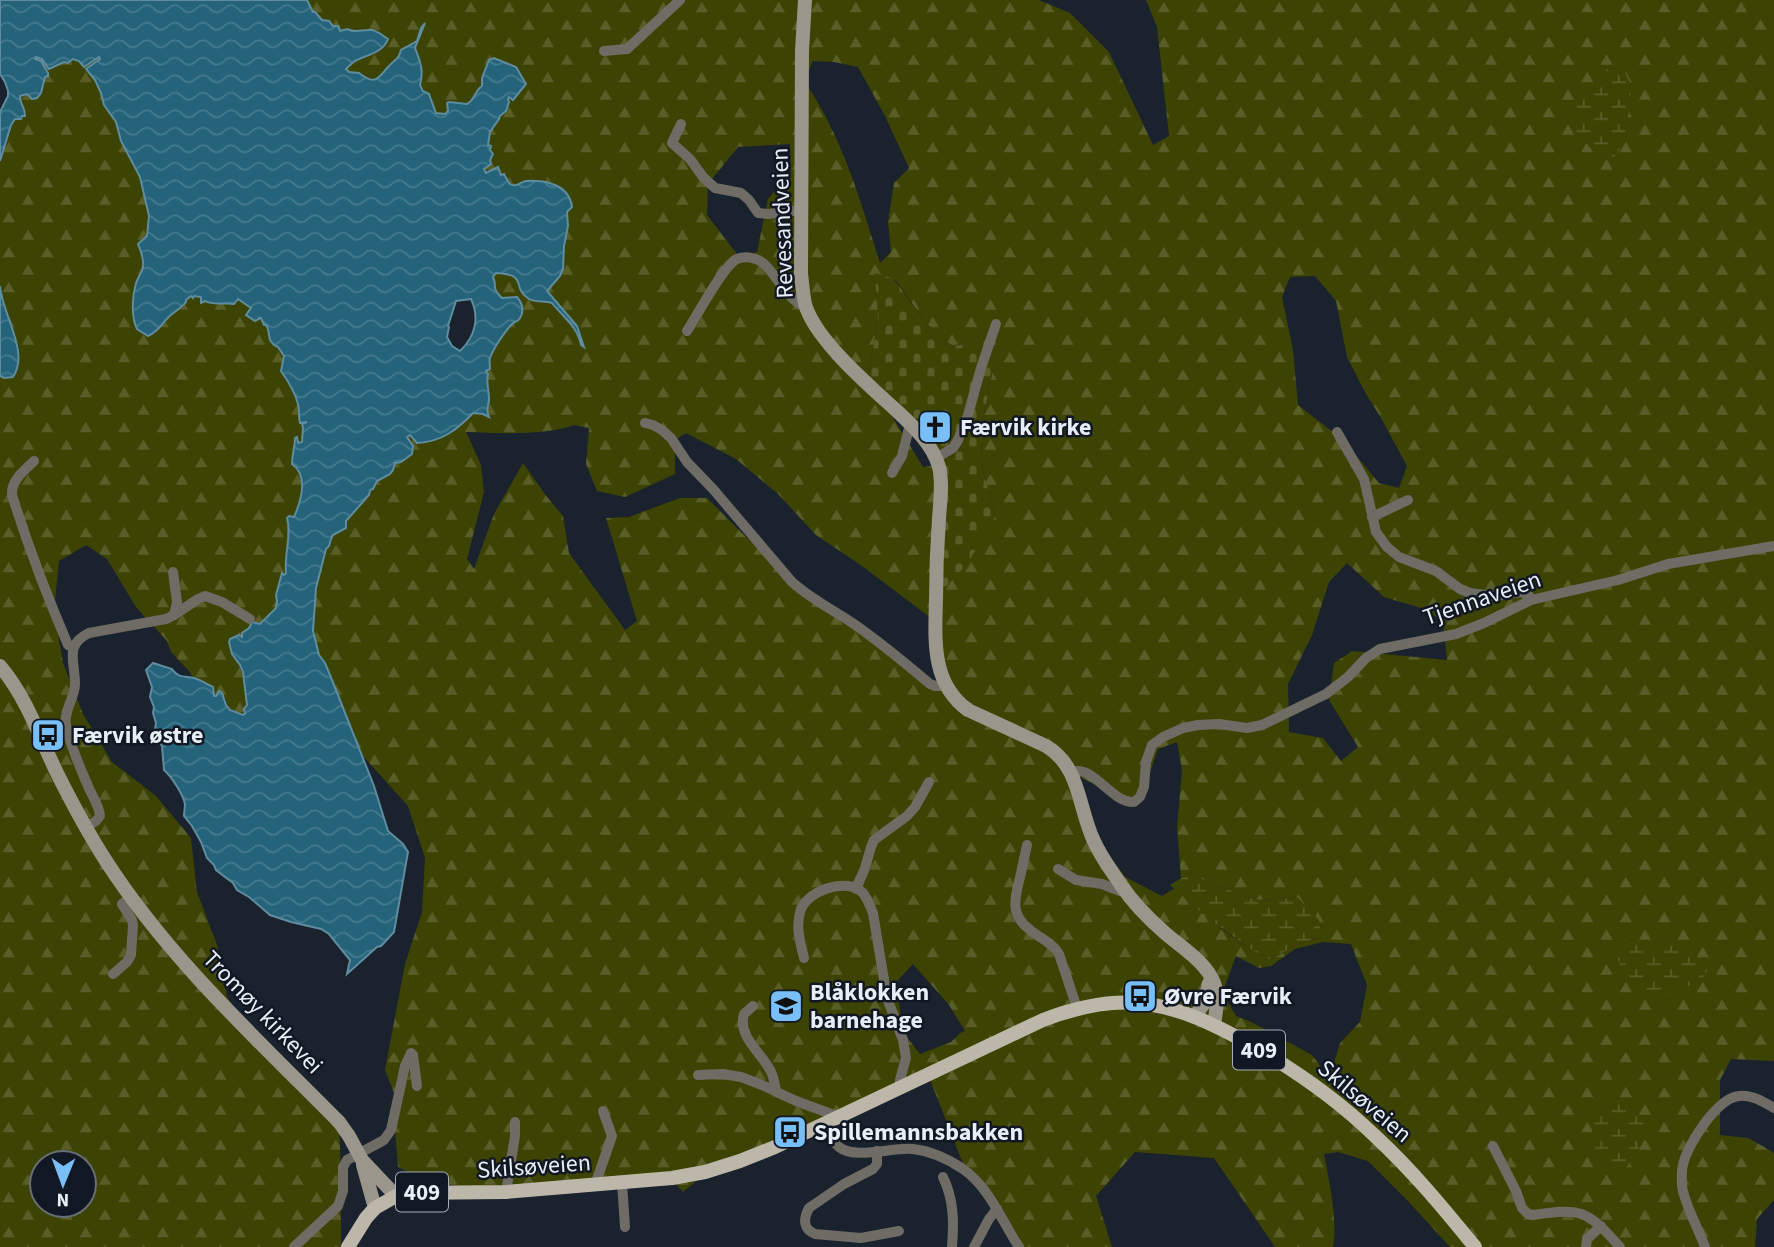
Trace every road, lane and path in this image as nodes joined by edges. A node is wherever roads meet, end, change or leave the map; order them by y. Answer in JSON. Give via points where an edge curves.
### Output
{"nodes":[{"id":1,"x":680,"y":0,"type":"edge"},
{"id":2,"x":805,"y":0,"type":"edge"},
{"id":3,"x":604,"y":51,"type":"dead end"},
{"id":4,"x":681,"y":124,"type":"dead end"},
{"id":5,"x":801,"y":210,"type":"junction"},
{"id":6,"x":805,"y":303,"type":"junction"},
{"id":7,"x":996,"y":324,"type":"dead end"},
{"id":8,"x":687,"y":331,"type":"dead end"},
{"id":9,"x":645,"y":423,"type":"dead end"},
{"id":10,"x":910,"y":424,"type":"junction"},
{"id":11,"x":1337,"y":432,"type":"dead end"},
{"id":12,"x":936,"y":458,"type":"junction"},
{"id":13,"x":34,"y":461,"type":"dead end"},
{"id":14,"x":892,"y":473,"type":"dead end"},
{"id":15,"x":1408,"y":500,"type":"dead end"},
{"id":16,"x":1372,"y":517,"type":"junction"},
{"id":17,"x":1774,"y":546,"type":"edge"},
{"id":18,"x":173,"y":572,"type":"dead end"},
{"id":19,"x":1531,"y":600,"type":"junction"},
{"id":20,"x":174,"y":615,"type":"junction"},
{"id":21,"x":250,"y":619,"type":"dead end"},
{"id":22,"x":73,"y":647,"type":"junction"},
{"id":23,"x":0,"y":666,"type":"edge"},
{"id":24,"x":947,"y":687,"type":"junction"},
{"id":25,"x":1072,"y":772,"type":"junction"},
{"id":26,"x":929,"y":782,"type":"dead end"},
{"id":27,"x":86,"y":827,"type":"junction"},
{"id":28,"x":1027,"y":845,"type":"dead end"},
{"id":29,"x":1058,"y":869,"type":"dead end"},
{"id":30,"x":856,"y":889,"type":"junction"},
{"id":31,"x":1124,"y":890,"type":"junction"},
{"id":32,"x":131,"y":897,"type":"junction"},
{"id":33,"x":804,"y":958,"type":"dead end"},
{"id":34,"x":113,"y":974,"type":"dead end"},
{"id":35,"x":1209,"y":975,"type":"junction"},
{"id":36,"x":753,"y":1006,"type":"dead end"},
{"id":37,"x":1077,"y":1008,"type":"junction"},
{"id":38,"x":1195,"y":1016,"type":"junction"},
{"id":39,"x":1214,"y":1025,"type":"junction"},
{"id":40,"x":698,"y":1075,"type":"dead end"},
{"id":41,"x":418,"y":1086,"type":"dead end"},
{"id":42,"x":900,"y":1088,"type":"junction"},
{"id":43,"x":776,"y":1091,"type":"junction"},
{"id":44,"x":1774,"y":1108,"type":"edge"},
{"id":45,"x":603,"y":1111,"type":"dead end"},
{"id":46,"x":832,"y":1121,"type":"junction"},
{"id":47,"x":515,"y":1122,"type":"dead end"},
{"id":48,"x":1493,"y":1146,"type":"dead end"},
{"id":49,"x":877,"y":1151,"type":"junction"},
{"id":50,"x":360,"y":1157,"type":"junction"},
{"id":51,"x":943,"y":1177,"type":"dead end"},
{"id":52,"x":622,"y":1183,"type":"junction"},
{"id":53,"x":595,"y":1185,"type":"junction"},
{"id":54,"x":506,"y":1192,"type":"junction"},
{"id":55,"x":392,"y":1193,"type":"junction"},
{"id":56,"x":374,"y":1203,"type":"junction"},
{"id":57,"x":997,"y":1209,"type":"junction"},
{"id":58,"x":1601,"y":1226,"type":"junction"},
{"id":59,"x":625,"y":1227,"type":"dead end"},
{"id":60,"x":899,"y":1231,"type":"dead end"},
{"id":61,"x":294,"y":1247,"type":"edge"},
{"id":62,"x":348,"y":1247,"type":"edge"},
{"id":63,"x":952,"y":1247,"type":"edge"},
{"id":64,"x":974,"y":1247,"type":"edge"},
{"id":65,"x":1018,"y":1247,"type":"edge"},
{"id":66,"x":1475,"y":1247,"type":"edge"},
{"id":67,"x":1586,"y":1247,"type":"edge"},
{"id":68,"x":1620,"y":1247,"type":"edge"},
{"id":69,"x":1705,"y":1247,"type":"edge"}],
"edges":[{"from":1,"to":3,"type":"street","via":[[627,48]]},
{"from":2,"to":5,"type":"main road","name":"Revesandveien"},
{"from":4,"to":5,"type":"street","via":[[672,143],[715,188],[741,193],[758,213]]},
{"from":5,"to":6,"type":"main road","name":"Revesandveien"},
{"from":6,"to":8,"type":"street","via":[[791,298],[759,260],[737,259],[724,270]]},
{"from":6,"to":10,"type":"main road","name":"Revesandveien","via":[[833,349]]},
{"from":7,"to":12,"type":"street","via":[[958,440]]},
{"from":9,"to":24,"type":"street","via":[[671,438],[687,463],[799,589],[866,632],[930,684]]},
{"from":10,"to":12,"type":"main road","name":"Revesandveien"},
{"from":10,"to":14,"type":"street","via":[[902,456]]},
{"from":11,"to":16,"type":"street","via":[[1364,479]]},
{"from":12,"to":24,"type":"main road","via":[[940,489],[935,640]]},
{"from":13,"to":22,"type":"street","via":[[15,481],[12,495],[44,591],[68,645]]},
{"from":15,"to":16,"type":"street"},
{"from":16,"to":19,"type":"street","via":[[1376,532],[1399,557],[1436,572],[1460,589],[1493,596],[1521,592]]},
{"from":17,"to":19,"type":"street","name":"Tjennaveien","via":[[1668,564]]},
{"from":18,"to":20,"type":"street"},
{"from":19,"to":25,"type":"street","name":"Tjennaveien","via":[[1456,634],[1380,649],[1326,694],[1262,725],[1198,725],[1163,737],[1152,746],[1144,787],[1134,802],[1121,800],[1083,771]]},
{"from":20,"to":21,"type":"street","via":[[205,596]]},
{"from":20,"to":22,"type":"street","via":[[89,633]]},
{"from":22,"to":27,"type":"street","via":[[75,688],[66,726],[100,816]]},
{"from":23,"to":27,"type":"main road","name":"Tromøy kirkevei","via":[[26,703]]},
{"from":24,"to":25,"type":"main road","via":[[968,710],[1058,752]]},
{"from":25,"to":31,"type":"main road","via":[[1093,839]]},
{"from":26,"to":30,"type":"street","via":[[907,816],[874,840]]},
{"from":27,"to":32,"type":"main road","name":"Tromøy kirkevei"},
{"from":28,"to":37,"type":"street","via":[[1015,911],[1025,926],[1059,954]]},
{"from":29,"to":31,"type":"street","via":[[1076,880]]},
{"from":30,"to":33,"type":"street","via":[[830,887],[802,906],[798,924]]},
{"from":30,"to":42,"type":"street","via":[[873,913],[887,998],[903,1040]]},
{"from":31,"to":35,"type":"main road"},
{"from":32,"to":34,"type":"street","name":"Tromøy kirkevei","via":[[122,905],[133,925],[131,955]]},
{"from":32,"to":50,"type":"main road","name":"Tromøy kirkevei","via":[[196,977],[339,1122]]},
{"from":35,"to":38,"type":"main road","via":[[1205,1002]]},
{"from":35,"to":39,"type":"main road","via":[[1216,990]]},
{"from":36,"to":43,"type":"street","via":[[744,1014],[742,1024],[772,1074]]},
{"from":37,"to":38,"type":"main road","name":"Skilsøveien","number":"409","via":[[1133,1003]]},
{"from":37,"to":42,"type":"main road","name":"Skilsøveien","number":"409"},
{"from":38,"to":39,"type":"main road","name":"Skilsøveien","number":"409"},
{"from":39,"to":66,"type":"main road","name":"Skilsøveien","number":"409","via":[[1294,1071],[1374,1135]]},
{"from":40,"to":43,"type":"street","via":[[740,1077]]},
{"from":41,"to":50,"type":"street","via":[[411,1053],[391,1130]]},
{"from":42,"to":46,"type":"main road","name":"Skilsøveien","number":"409"},
{"from":43,"to":46,"type":"street","via":[[834,1115]]},
{"from":44,"to":69,"type":"street","via":[[1756,1098],[1731,1098],[1703,1126],[1686,1155],[1682,1189]]},
{"from":45,"to":53,"type":"street","via":[[612,1136]]},
{"from":46,"to":49,"type":"street","via":[[839,1148],[856,1153]]},
{"from":46,"to":52,"type":"main road","name":"Skilsøveien","number":"409","via":[[705,1172]]},
{"from":47,"to":54,"type":"street"},
{"from":48,"to":58,"type":"street","via":[[1528,1214],[1568,1211]]},
{"from":49,"to":57,"type":"street","via":[[915,1150],[946,1159],[972,1176]]},
{"from":49,"to":60,"type":"street","via":[[873,1169],[809,1208],[806,1227],[815,1234],[861,1238]]},
{"from":50,"to":55,"type":"main road","name":"Tromøy kirkevei"},
{"from":50,"to":56,"type":"main road","name":"Tromøy kirkevei"},
{"from":50,"to":61,"type":"street","via":[[346,1160],[338,1206]]},
{"from":51,"to":63,"type":"street","via":[[952,1200]]},
{"from":52,"to":53,"type":"main road","name":"Skilsøveien","number":"409"},
{"from":52,"to":59,"type":"street","name":"Skilsøveien"},
{"from":53,"to":54,"type":"main road","name":"Skilsøveien","number":"409"},
{"from":54,"to":55,"type":"main road","name":"Skilsøveien","number":"409"},
{"from":55,"to":56,"type":"main road","name":"Skilsøveien","number":"409"},
{"from":56,"to":62,"type":"main road","name":"Skilsøveien","number":"409"},
{"from":57,"to":64,"type":"street"},
{"from":57,"to":65,"type":"street"},
{"from":58,"to":67,"type":"street","via":[[1587,1238]]},
{"from":58,"to":68,"type":"street"}]}
